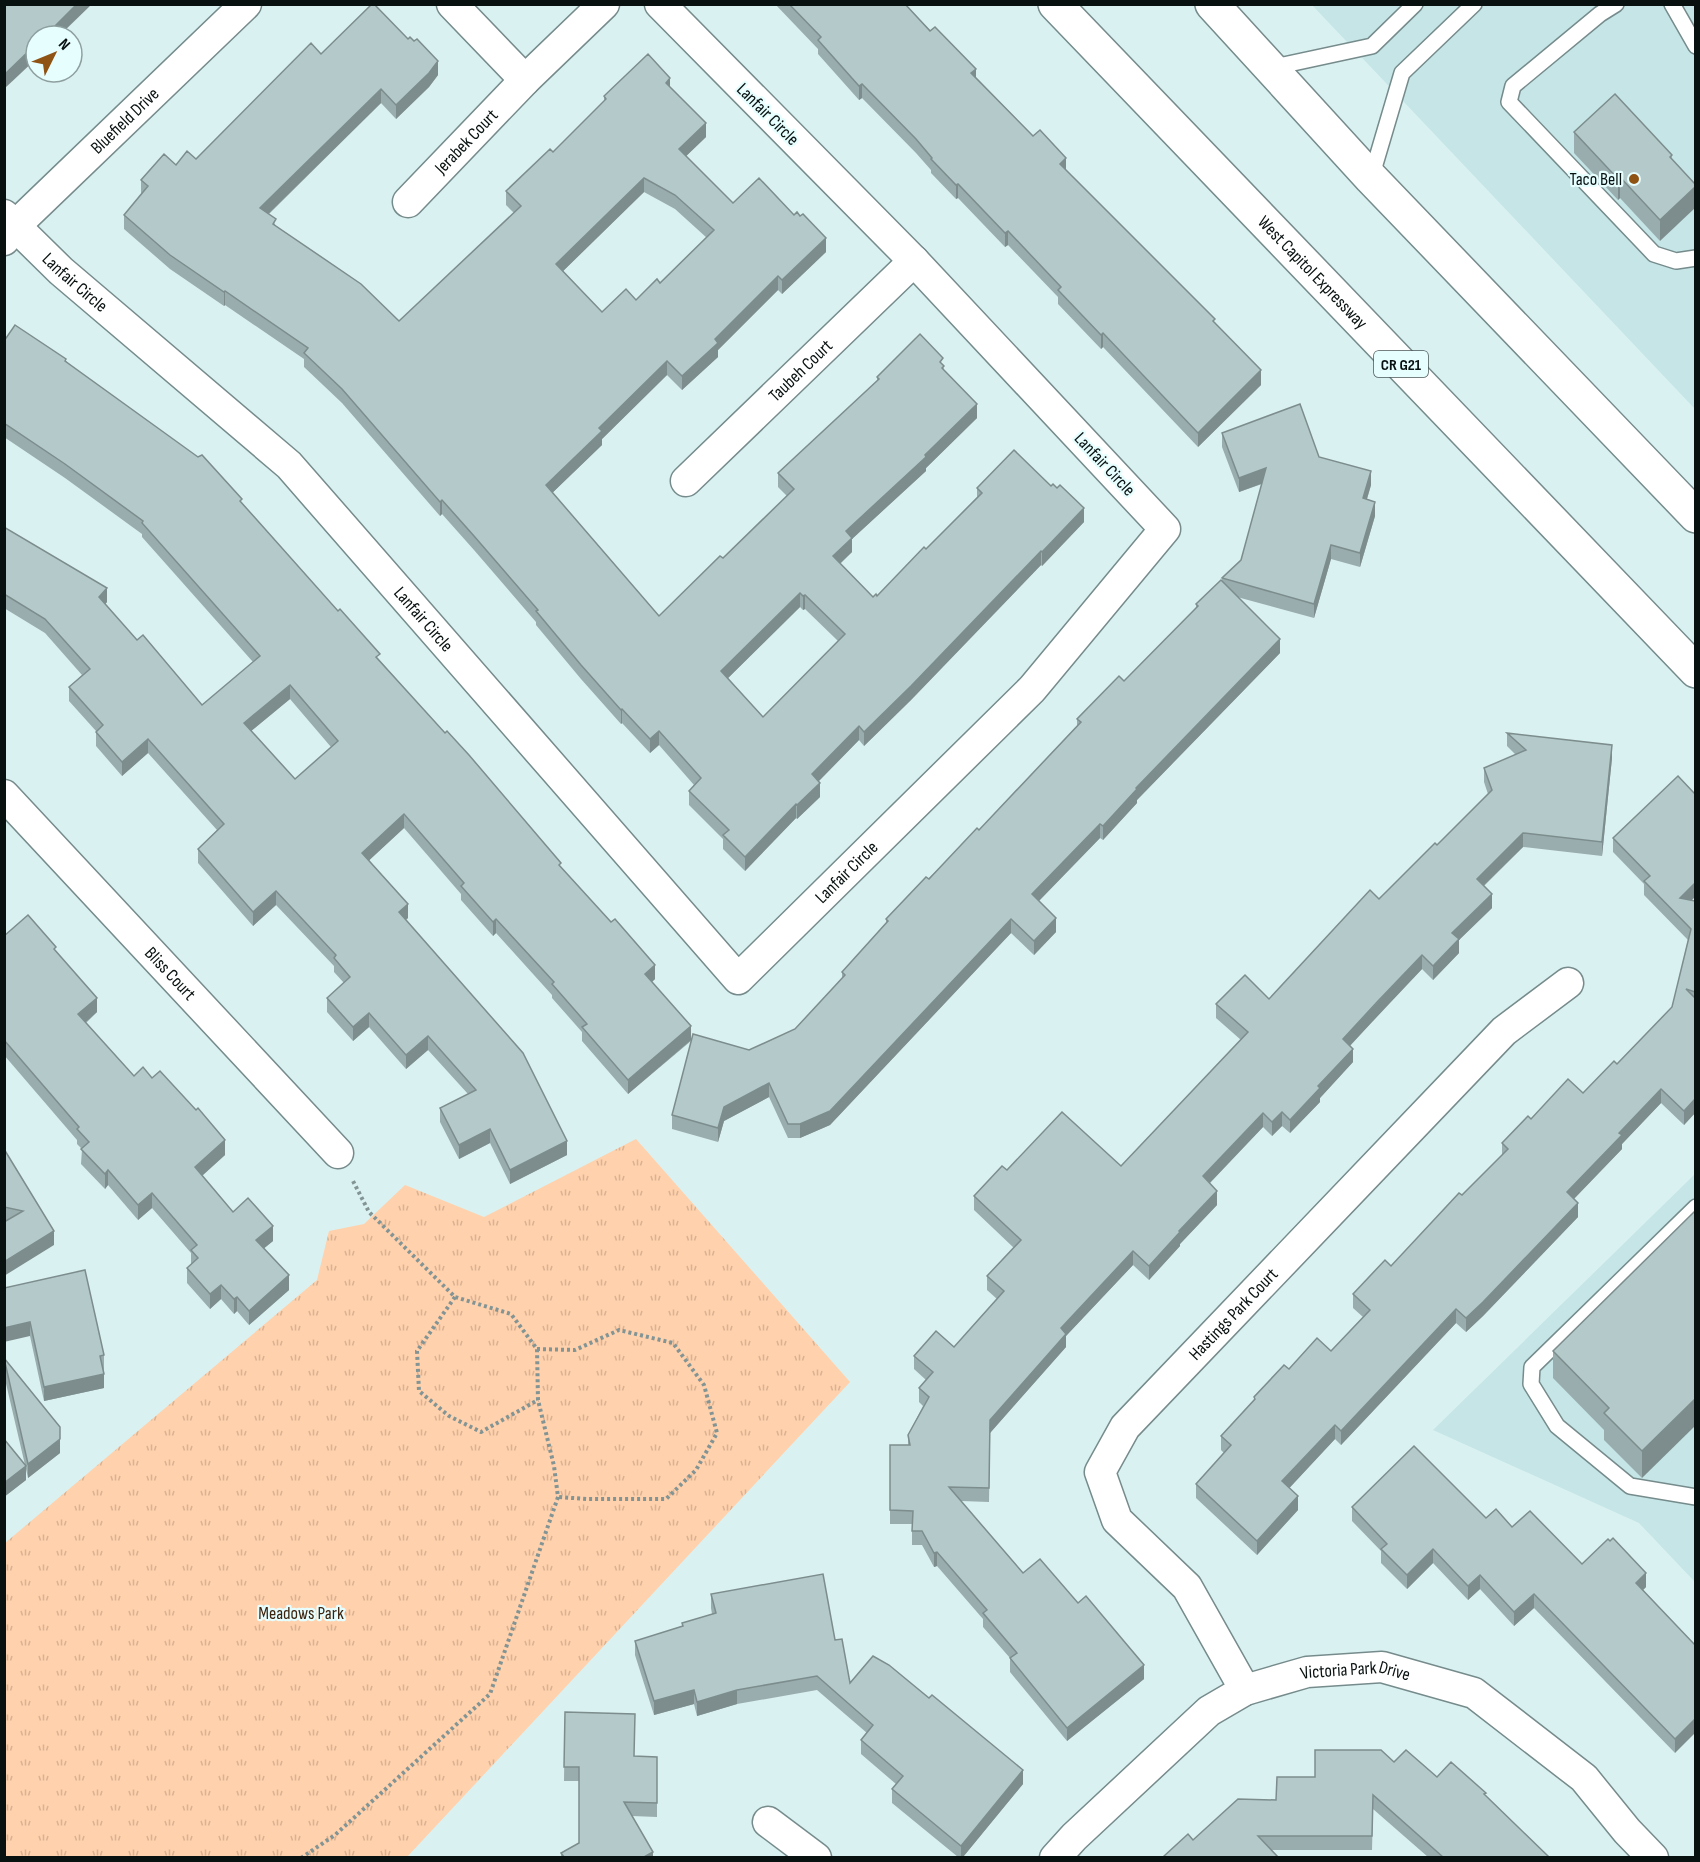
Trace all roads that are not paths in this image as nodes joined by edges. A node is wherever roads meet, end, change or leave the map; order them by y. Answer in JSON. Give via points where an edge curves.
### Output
{"nodes":[{"id":1,"x":246,"y":4,"type":"edge"},
{"id":2,"x":452,"y":4,"type":"edge"},
{"id":3,"x":604,"y":4,"type":"edge"},
{"id":4,"x":660,"y":4,"type":"edge"},
{"id":5,"x":1055,"y":4,"type":"edge"},
{"id":6,"x":1212,"y":4,"type":"edge"},
{"id":7,"x":1415,"y":4,"type":"edge"},
{"id":8,"x":1474,"y":4,"type":"edge"},
{"id":9,"x":1616,"y":4,"type":"edge"},
{"id":10,"x":1672,"y":4,"type":"edge"},
{"id":11,"x":1695,"y":46,"type":"edge"},
{"id":12,"x":1270,"y":68,"type":"junction"},
{"id":13,"x":525,"y":80,"type":"junction"},
{"id":14,"x":1371,"y":178,"type":"junction"},
{"id":15,"x":408,"y":202,"type":"dead end"},
{"id":16,"x":8,"y":227,"type":"edge"},
{"id":17,"x":1695,"y":258,"type":"edge"},
{"id":18,"x":914,"y":261,"type":"junction"},
{"id":19,"x":686,"y":481,"type":"dead end"},
{"id":20,"x":1695,"y":516,"type":"edge"},
{"id":21,"x":1695,"y":671,"type":"edge"},
{"id":22,"x":4,"y":795,"type":"edge"},
{"id":23,"x":1568,"y":982,"type":"dead end"},
{"id":24,"x":338,"y":1153,"type":"road end"},
{"id":25,"x":1695,"y":1207,"type":"edge"},
{"id":26,"x":1695,"y":1497,"type":"edge"},
{"id":27,"x":1245,"y":1690,"type":"junction"},
{"id":28,"x":768,"y":1822,"type":"dead end"},
{"id":29,"x":816,"y":1857,"type":"edge"},
{"id":30,"x":1055,"y":1857,"type":"edge"},
{"id":31,"x":1653,"y":1857,"type":"edge"}],
"edges":[{"from":1,"to":16,"type":"street","name":"Bluefield Drive"},
{"from":2,"to":13,"type":"street"},
{"from":3,"to":13,"type":"street"},
{"from":4,"to":18,"type":"street","name":"Lanfair Circle"},
{"from":5,"to":21,"type":"highway","name":"West Capitol Expressway","number":"CR G21"},
{"from":6,"to":12,"type":"highway"},
{"from":7,"to":12,"type":"lane","via":[[1372,46]]},
{"from":8,"to":14,"type":"lane","via":[[1402,73]]},
{"from":9,"to":17,"type":"lane","via":[[1513,86],[1509,102],[1654,254],[1676,261]]},
{"from":10,"to":11,"type":"lane"},
{"from":12,"to":14,"type":"highway"},
{"from":13,"to":15,"type":"street","name":"Jerabek Court"},
{"from":14,"to":20,"type":"highway"},
{"from":16,"to":18,"type":"street","name":"Lanfair Circle","via":[[289,465],[738,979],[1032,688],[1165,529]]},
{"from":18,"to":19,"type":"street","name":"Taubeh Court"},
{"from":22,"to":24,"type":"street","name":"Bliss Court"},
{"from":23,"to":27,"type":"street","name":"Hastings Park Court","via":[[1504,1031],[1133,1418],[1100,1472],[1117,1520],[1187,1587]]},
{"from":25,"to":26,"type":"lane","via":[[1532,1367],[1531,1384],[1557,1426],[1630,1486]]},
{"from":27,"to":30,"type":"street","name":"Victoria Park Drive","via":[[1209,1711]]},
{"from":27,"to":31,"type":"street","name":"Victoria Park Drive","via":[[1308,1672],[1382,1668],[1474,1693],[1584,1778]]},
{"from":28,"to":29,"type":"street"}]}
